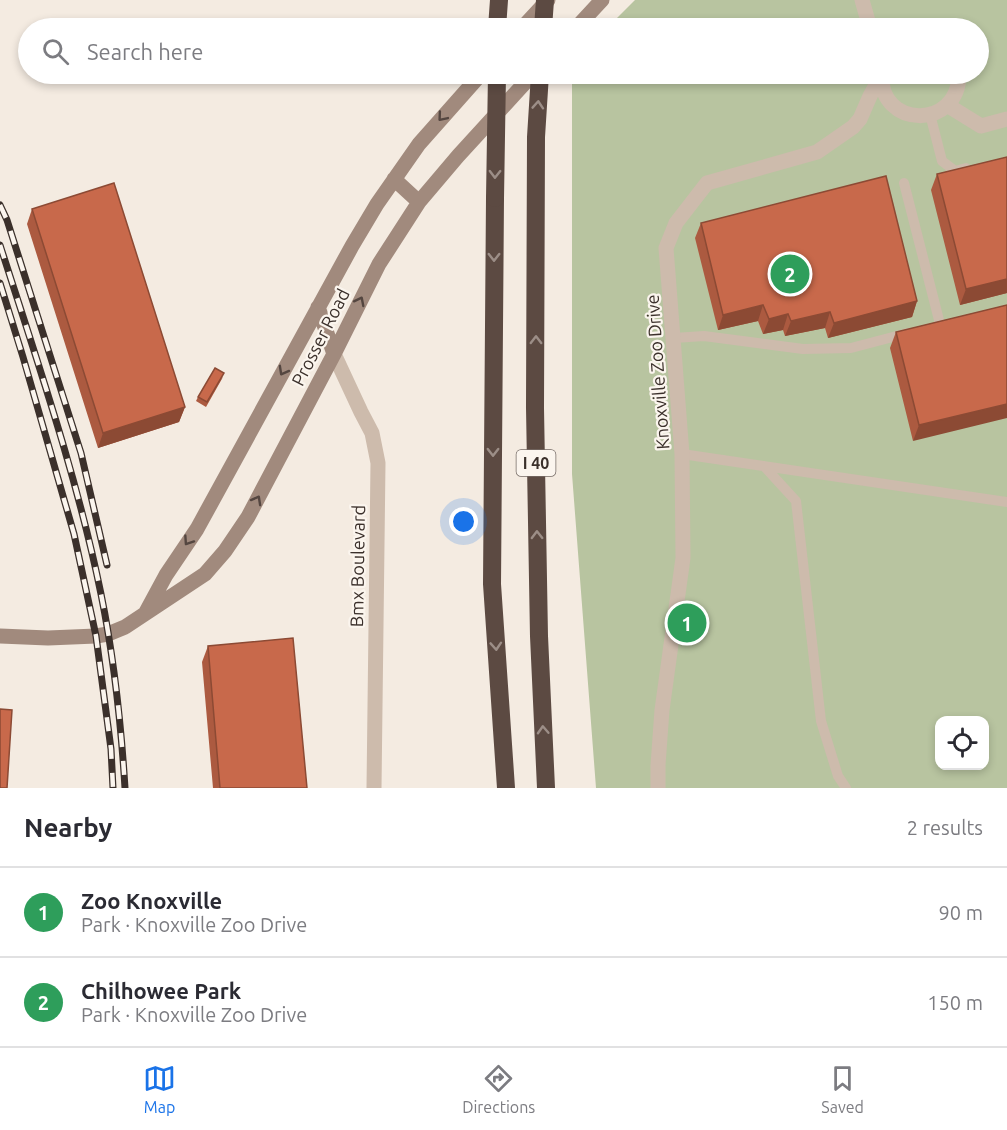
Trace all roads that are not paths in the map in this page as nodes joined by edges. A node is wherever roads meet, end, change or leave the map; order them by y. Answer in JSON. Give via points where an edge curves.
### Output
{"nodes":[{"id":1,"x":499,"y":0,"type":"edge"},
{"id":2,"x":547,"y":0,"type":"edge"},
{"id":3,"x":602,"y":0,"type":"edge"},
{"id":4,"x":862,"y":0,"type":"edge"},
{"id":5,"x":498,"y":18,"type":"edge"},
{"id":6,"x":531,"y":18,"type":"edge"},
{"id":7,"x":544,"y":18,"type":"edge"},
{"id":8,"x":585,"y":18,"type":"edge"},
{"id":9,"x":867,"y":18,"type":"edge"},
{"id":10,"x":472,"y":84,"type":"edge"},
{"id":11,"x":497,"y":84,"type":"edge"},
{"id":12,"x":524,"y":84,"type":"edge"},
{"id":13,"x":539,"y":84,"type":"edge"},
{"id":14,"x":877,"y":84,"type":"edge"},
{"id":15,"x":883,"y":84,"type":"edge"},
{"id":16,"x":959,"y":84,"type":"edge"},
{"id":17,"x":947,"y":105,"type":"junction"},
{"id":18,"x":930,"y":114,"type":"junction"},
{"id":19,"x":1007,"y":119,"type":"edge"},
{"id":20,"x":976,"y":166,"type":"edge"},
{"id":21,"x":394,"y":179,"type":"junction"},
{"id":22,"x":904,"y":183,"type":"dead end"},
{"id":23,"x":418,"y":202,"type":"junction"},
{"id":24,"x":318,"y":307,"type":"junction"},
{"id":25,"x":674,"y":338,"type":"junction"},
{"id":26,"x":334,"y":354,"type":"junction"},
{"id":27,"x":682,"y":454,"type":"junction"},
{"id":28,"x":764,"y":466,"type":"junction"},
{"id":29,"x":1007,"y":502,"type":"edge"},
{"id":30,"x":145,"y":615,"type":"junction"},
{"id":31,"x":0,"y":636,"type":"edge"},
{"id":32,"x":374,"y":788,"type":"edge"},
{"id":33,"x":506,"y":788,"type":"edge"},
{"id":34,"x":546,"y":788,"type":"edge"},
{"id":35,"x":658,"y":788,"type":"edge"},
{"id":36,"x":846,"y":788,"type":"edge"}],
"edges":[{"from":1,"to":5,"type":"highway"},
{"from":2,"to":6,"type":"street"},
{"from":2,"to":7,"type":"highway","bridge":true},
{"from":3,"to":8,"type":"street"},
{"from":4,"to":9,"type":"street"},
{"from":10,"to":21,"type":"street","name":"Prosser Road","one_way":true},
{"from":11,"to":33,"type":"highway","number":"I 40","one_way":true,"bridge":true,"via":[[492,584]]},
{"from":12,"to":23,"type":"street","name":"Prosser Road"},
{"from":34,"to":13,"type":"highway","number":"I 40","one_way":true,"via":[[538,636],[535,408]]},
{"from":14,"to":25,"type":"street","name":"Knoxville Zoo Drive","via":[[853,127],[817,152],[707,183],[676,223],[666,248]]},
{"from":15,"to":18,"type":"street","via":[[891,103],[901,111]]},
{"from":16,"to":17,"type":"street"},
{"from":17,"to":18,"type":"street"},
{"from":17,"to":19,"type":"street","via":[[981,126]]},
{"from":18,"to":20,"type":"lane","via":[[942,162],[955,171]]},
{"from":21,"to":23,"type":"street"},
{"from":21,"to":24,"type":"street","name":"Prosser Road"},
{"from":22,"to":25,"type":"lane","via":[[934,326],[851,348],[802,349],[704,336]]},
{"from":26,"to":23,"type":"street","name":"Prosser Road","one_way":true,"via":[[379,264]]},
{"from":24,"to":26,"type":"street"},
{"from":24,"to":30,"type":"street","name":"Prosser Road","one_way":true,"via":[[197,529]]},
{"from":25,"to":27,"type":"street","name":"Knoxville Zoo Drive"},
{"from":30,"to":26,"type":"street","name":"Prosser Road","one_way":true,"via":[[205,574],[225,551],[248,517]]},
{"from":26,"to":32,"type":"street","name":"Bmx Boulevard","via":[[372,433],[378,463]]},
{"from":27,"to":28,"type":"lane"},
{"from":27,"to":35,"type":"street","name":"Knoxville Zoo Drive","via":[[683,558],[662,710]]},
{"from":28,"to":29,"type":"lane"},
{"from":28,"to":36,"type":"lane","via":[[796,501],[821,721],[838,776]]},
{"from":30,"to":31,"type":"street","name":"Prosser Road","via":[[102,635]]}]}
